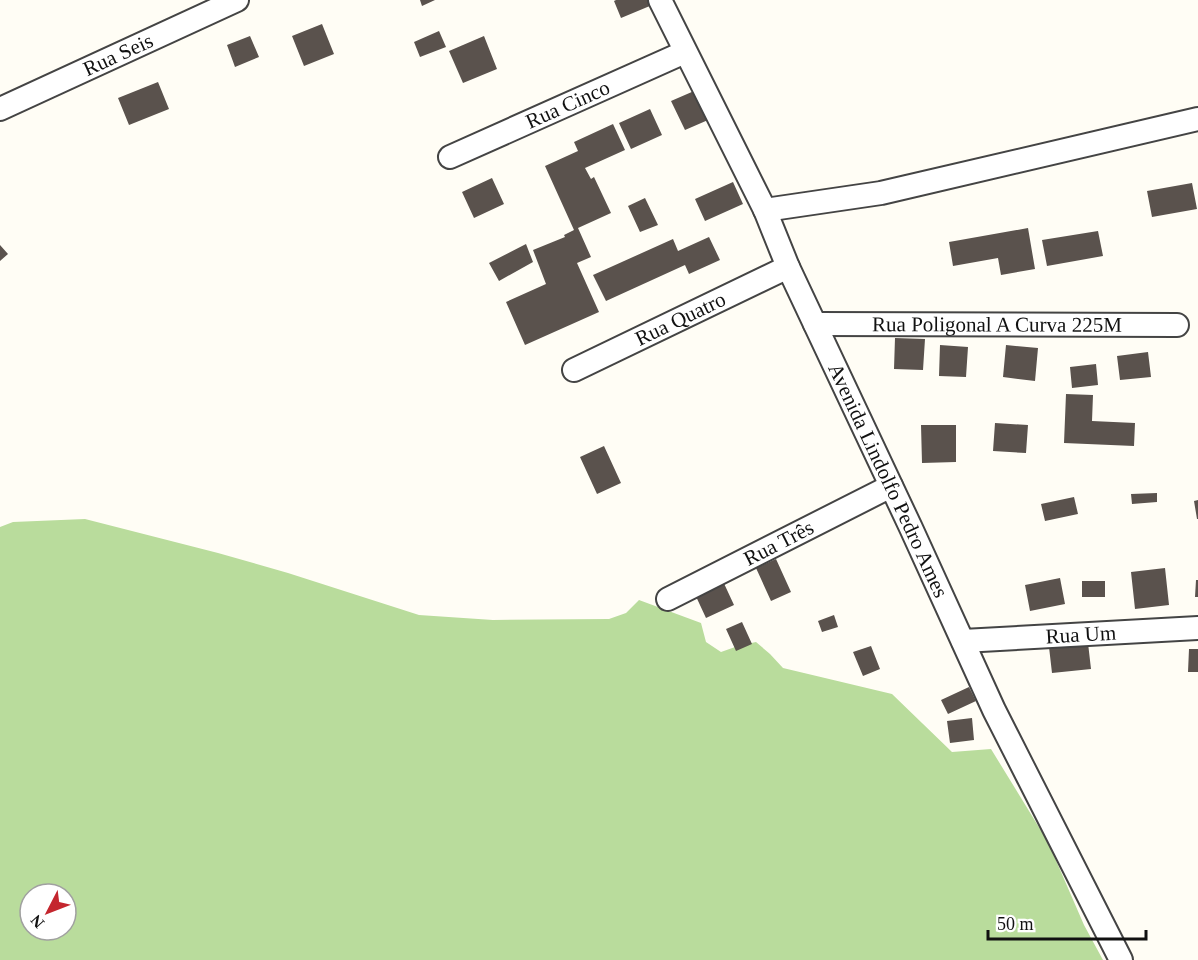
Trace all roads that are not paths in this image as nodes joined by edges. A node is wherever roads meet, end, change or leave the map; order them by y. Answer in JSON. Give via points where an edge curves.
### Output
{"nodes":[{"id":1,"x":237,"y":0,"type":"edge"},
{"id":2,"x":660,"y":0,"type":"edge"},
{"id":3,"x":685,"y":52,"type":"junction"},
{"id":4,"x":0,"y":109,"type":"edge"},
{"id":5,"x":1198,"y":119,"type":"edge"},
{"id":6,"x":450,"y":157,"type":"dead end"},
{"id":7,"x":765,"y":210,"type":"junction"},
{"id":8,"x":788,"y":267,"type":"junction"},
{"id":9,"x":815,"y":324,"type":"junction"},
{"id":10,"x":1177,"y":325,"type":"dead end"},
{"id":11,"x":574,"y":370,"type":"dead end"},
{"id":12,"x":891,"y":486,"type":"junction"},
{"id":13,"x":668,"y":599,"type":"dead end"},
{"id":14,"x":1198,"y":628,"type":"edge"},
{"id":15,"x":963,"y":641,"type":"junction"},
{"id":16,"x":1121,"y":960,"type":"edge"}],
"edges":[{"from":1,"to":4,"type":"street","name":"Rua Seis"},
{"from":2,"to":3,"type":"street","name":"Avenida Lindolfo Pedro Ames"},
{"from":3,"to":6,"type":"street","name":"Rua Cinco"},
{"from":3,"to":7,"type":"street","name":"Avenida Lindolfo Pedro Ames"},
{"from":5,"to":7,"type":"street","via":[[881,193]]},
{"from":7,"to":8,"type":"street","name":"Avenida Lindolfo Pedro Ames"},
{"from":8,"to":9,"type":"street","name":"Avenida Lindolfo Pedro Ames"},
{"from":8,"to":11,"type":"street","name":"Rua Quatro"},
{"from":9,"to":10,"type":"street","name":"Rua Poligonal A Curva 225M"},
{"from":9,"to":12,"type":"street","name":"Avenida Lindolfo Pedro Ames"},
{"from":12,"to":13,"type":"street","name":"Rua Três"},
{"from":12,"to":15,"type":"street","name":"Avenida Lindolfo Pedro Ames"},
{"from":14,"to":15,"type":"street","name":"Rua Um"},
{"from":15,"to":16,"type":"street","name":"Avenida Lindolfo Pedro Ames"}]}
